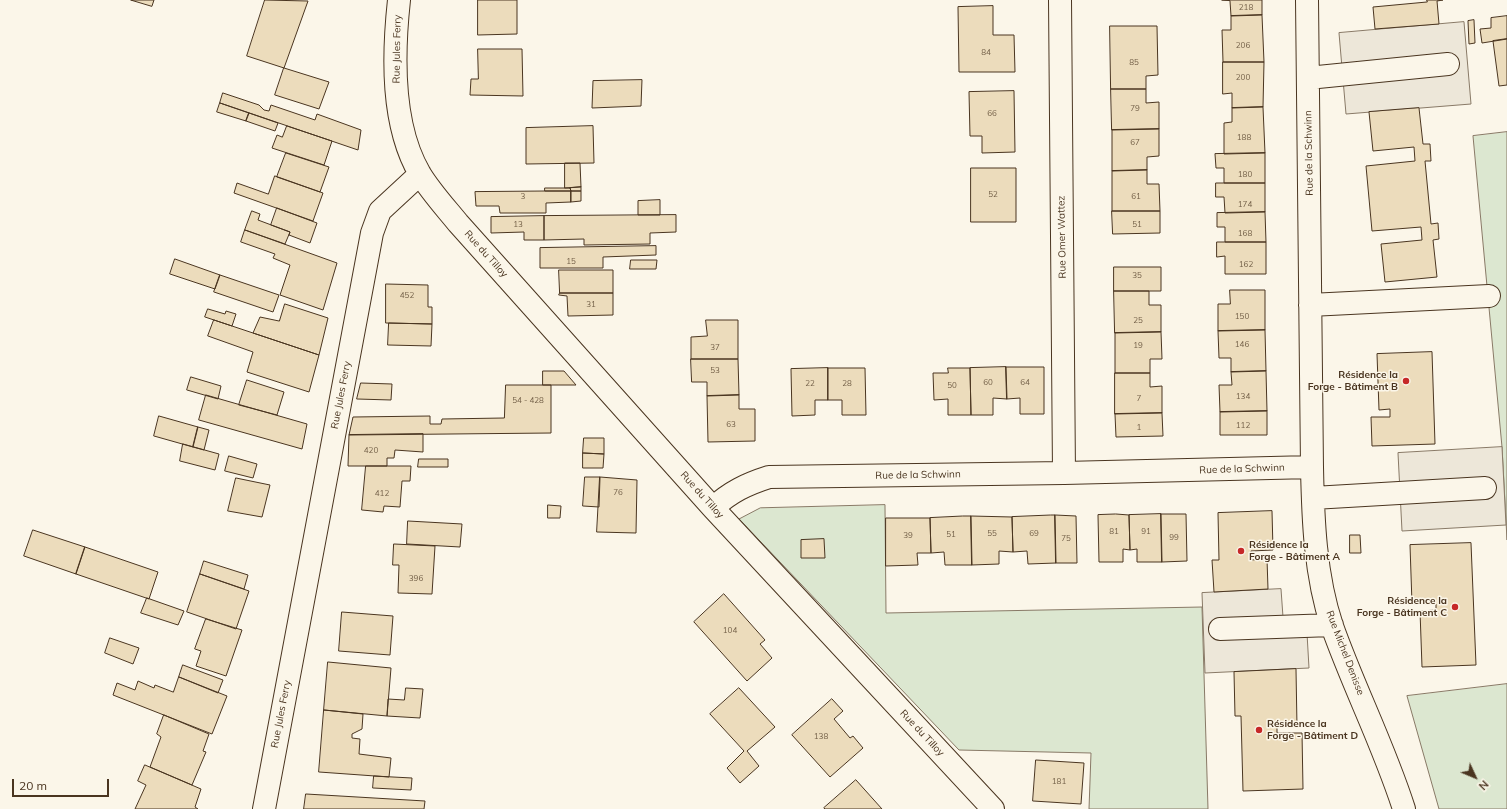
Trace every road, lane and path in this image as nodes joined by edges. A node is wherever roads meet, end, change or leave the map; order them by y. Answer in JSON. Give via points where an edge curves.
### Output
{"nodes":[{"id":1,"x":399,"y":0,"type":"edge"},
{"id":2,"x":1060,"y":0,"type":"edge"},
{"id":3,"x":1307,"y":0,"type":"edge"},
{"id":4,"x":1448,"y":64,"type":"dead end"},
{"id":5,"x":1308,"y":78,"type":"junction"},
{"id":6,"x":420,"y":174,"type":"junction"},
{"id":7,"x":1489,"y":296,"type":"dead end"},
{"id":8,"x":1310,"y":305,"type":"junction"},
{"id":9,"x":1312,"y":467,"type":"junction"},
{"id":10,"x":1064,"y":474,"type":"junction"},
{"id":11,"x":1485,"y":488,"type":"dead end"},
{"id":12,"x":1312,"y":498,"type":"junction"},
{"id":13,"x":713,"y":508,"type":"junction"},
{"id":14,"x":1332,"y":625,"type":"junction"},
{"id":15,"x":1220,"y":629,"type":"dead end"},
{"id":16,"x":264,"y":809,"type":"edge"},
{"id":17,"x":993,"y":809,"type":"edge"},
{"id":18,"x":1404,"y":809,"type":"edge"}],
"edges":[{"from":1,"to":6,"type":"street","name":"Rue Jules Ferry","via":[[395,53],[397,96],[404,132]]},
{"from":2,"to":10,"type":"street","name":"Rue Omer Wattez"},
{"from":3,"to":5,"type":"street","name":"Rue de la Schwinn"},
{"from":4,"to":5,"type":"street"},
{"from":5,"to":8,"type":"street","name":"Rue de la Schwinn"},
{"from":6,"to":13,"type":"street","name":"Rue du Tilloy","via":[[458,223]]},
{"from":6,"to":16,"type":"street","name":"Rue Jules Ferry","via":[[380,211],[372,233]]},
{"from":7,"to":8,"type":"street"},
{"from":8,"to":9,"type":"street","name":"Rue de la Schwinn"},
{"from":9,"to":10,"type":"street","name":"Rue de la Schwinn"},
{"from":9,"to":12,"type":"street","name":"Rue Michel Denisse"},
{"from":10,"to":13,"type":"street","name":"Rue de la Schwinn","via":[[769,477],[744,486],[722,499]]},
{"from":11,"to":12,"type":"street"},
{"from":12,"to":14,"type":"street","name":"Rue Michel Denisse","via":[[1315,541]]},
{"from":13,"to":17,"type":"street","name":"Rue du Tilloy"},
{"from":14,"to":15,"type":"street"},
{"from":14,"to":18,"type":"street","name":"Rue Michel Denisse","via":[[1393,775]]}]}
